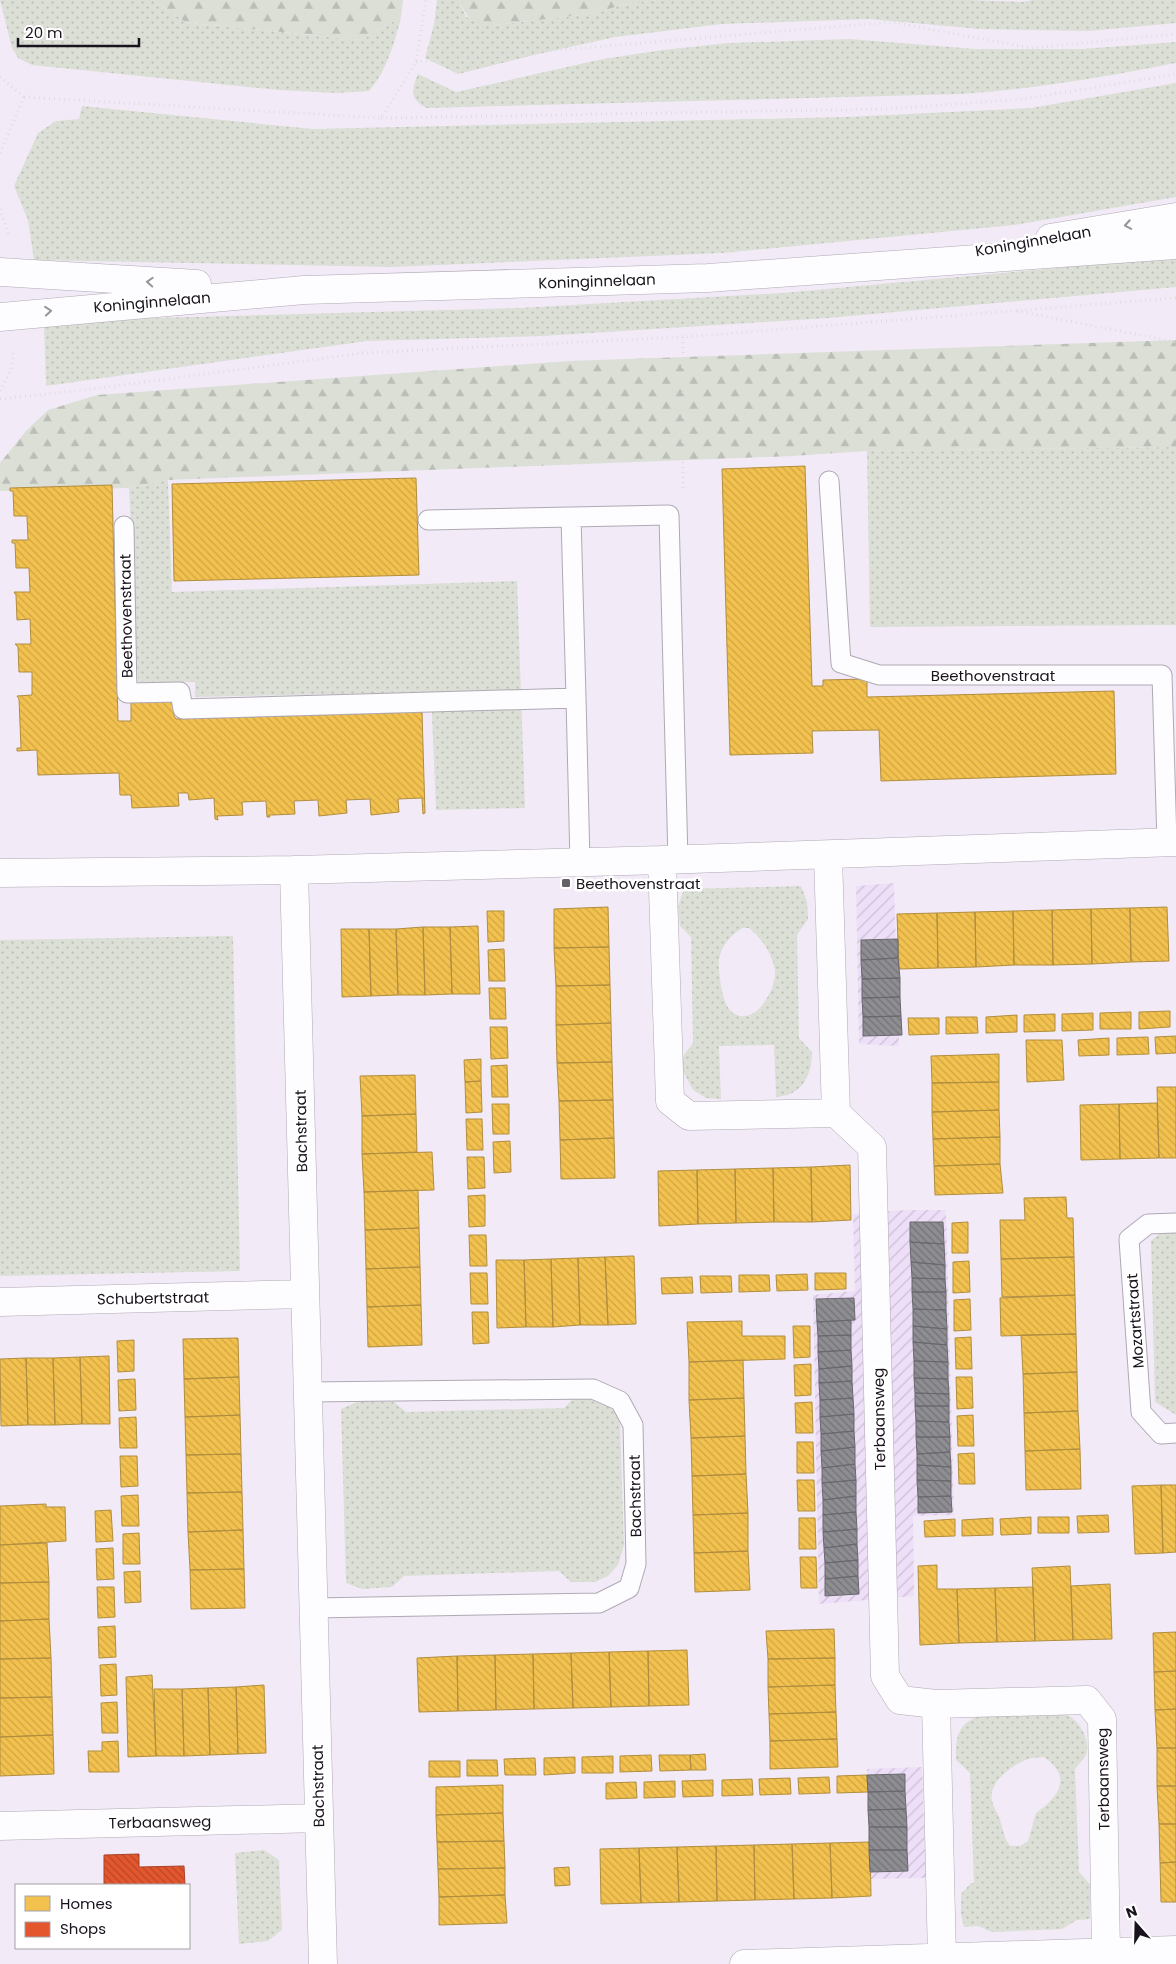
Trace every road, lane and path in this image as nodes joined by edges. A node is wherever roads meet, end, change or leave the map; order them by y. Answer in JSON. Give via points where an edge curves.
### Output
{"nodes":[{"id":1,"x":426,"y":0,"type":"edge"},
{"id":2,"x":1176,"y":34,"type":"edge"},
{"id":3,"x":416,"y":62,"type":"junction"},
{"id":4,"x":1176,"y":74,"type":"edge"},
{"id":5,"x":0,"y":77,"type":"edge"},
{"id":6,"x":24,"y":97,"type":"junction"},
{"id":7,"x":381,"y":118,"type":"junction"},
{"id":8,"x":0,"y":153,"type":"edge"},
{"id":9,"x":1176,"y":217,"type":"edge"},
{"id":10,"x":1176,"y":245,"type":"edge"},
{"id":11,"x":891,"y":265,"type":"junction"},
{"id":12,"x":0,"y":272,"type":"edge"},
{"id":13,"x":304,"y":290,"type":"junction"},
{"id":14,"x":1176,"y":298,"type":"edge"},
{"id":15,"x":1012,"y":310,"type":"junction"},
{"id":16,"x":0,"y":316,"type":"edge"},
{"id":17,"x":682,"y":337,"type":"junction"},
{"id":18,"x":1176,"y":342,"type":"edge"},
{"id":19,"x":0,"y":399,"type":"edge"},
{"id":20,"x":829,"y":480,"type":"dead end"},
{"id":21,"x":669,"y":515,"type":"junction"},
{"id":22,"x":571,"y":517,"type":"junction"},
{"id":23,"x":428,"y":520,"type":"dead end"},
{"id":24,"x":124,"y":526,"type":"dead end"},
{"id":25,"x":576,"y":698,"type":"junction"},
{"id":26,"x":1171,"y":843,"type":"edge"},
{"id":27,"x":828,"y":856,"type":"junction"},
{"id":28,"x":670,"y":860,"type":"junction"},
{"id":29,"x":580,"y":862,"type":"junction"},
{"id":30,"x":294,"y":870,"type":"junction"},
{"id":31,"x":0,"y":873,"type":"edge"},
{"id":32,"x":836,"y":1113,"type":"junction"},
{"id":33,"x":1176,"y":1223,"type":"edge"},
{"id":34,"x":305,"y":1294,"type":"junction"},
{"id":35,"x":0,"y":1302,"type":"edge"},
{"id":36,"x":308,"y":1392,"type":"junction"},
{"id":37,"x":1176,"y":1433,"type":"edge"},
{"id":38,"x":314,"y":1608,"type":"junction"},
{"id":39,"x":936,"y":1704,"type":"junction"},
{"id":40,"x":319,"y":1818,"type":"junction"},
{"id":41,"x":0,"y":1826,"type":"edge"},
{"id":42,"x":1176,"y":1950,"type":"edge"},
{"id":43,"x":1106,"y":1952,"type":"junction"},
{"id":44,"x":942,"y":1958,"type":"junction"},
{"id":45,"x":841,"y":1962,"type":"edge"},
{"id":46,"x":323,"y":1964,"type":"edge"},
{"id":47,"x":744,"y":1964,"type":"edge"}],
"edges":[{"from":1,"to":3,"type":"path"},
{"from":2,"to":3,"type":"path","via":[[1031,48],[892,22]]},
{"from":3,"to":7,"type":"path"},
{"from":4,"to":7,"type":"path","via":[[1024,99],[888,109]]},
{"from":5,"to":6,"type":"path"},
{"from":6,"to":7,"type":"path"},
{"from":6,"to":8,"type":"path"},
{"from":9,"to":11,"type":"street","name":"Koninginnelaan","one_way":true},
{"from":10,"to":11,"type":"street","name":"Koninginnelaan"},
{"from":11,"to":13,"type":"street","name":"Koninginnelaan","via":[[708,278]]},
{"from":13,"to":12,"type":"street","name":"Koninginnelaan","one_way":true},
{"from":16,"to":13,"type":"street","name":"Koninginnelaan","one_way":true},
{"from":14,"to":15,"type":"path"},
{"from":15,"to":17,"type":"path"},
{"from":15,"to":18,"type":"path"},
{"from":17,"to":19,"type":"path","via":[[363,352]]},
{"from":17,"to":21,"type":"path","via":[[683,504]]},
{"from":20,"to":26,"type":"lane","name":"Beethovenstraat","via":[[841,663],[880,675],[1162,675]]},
{"from":21,"to":22,"type":"lane"},
{"from":21,"to":28,"type":"lane"},
{"from":22,"to":23,"type":"lane"},
{"from":22,"to":25,"type":"lane"},
{"from":24,"to":25,"type":"lane","name":"Beethovenstraat","via":[[127,693],[180,692],[183,709]]},
{"from":25,"to":29,"type":"lane"},
{"from":26,"to":27,"type":"street","name":"Beethovenstraat"},
{"from":27,"to":28,"type":"street","name":"Beethovenstraat"},
{"from":27,"to":32,"type":"street"},
{"from":28,"to":29,"type":"street","name":"Beethovenstraat"},
{"from":28,"to":32,"type":"street","via":[[670,1101],[689,1116]]},
{"from":29,"to":30,"type":"street","name":"Beethovenstraat"},
{"from":30,"to":31,"type":"street","name":"Beethovenstraat"},
{"from":30,"to":34,"type":"street","name":"Bachstraat"},
{"from":32,"to":39,"type":"street","name":"Terbaansweg","via":[[872,1147],[885,1676],[900,1700]]},
{"from":33,"to":37,"type":"lane","name":"Mozartstraat","via":[[1148,1224],[1129,1238],[1141,1412],[1161,1434]]},
{"from":34,"to":35,"type":"street","name":"Schubertstraat"},
{"from":34,"to":36,"type":"street","name":"Bachstraat"},
{"from":36,"to":38,"type":"street","name":"Bachstraat"},
{"from":36,"to":38,"type":"lane","name":"Bachstraat","via":[[593,1389],[620,1401],[633,1425],[636,1564],[630,1588],[599,1603]]},
{"from":38,"to":40,"type":"street","name":"Bachstraat"},
{"from":39,"to":43,"type":"street","name":"Terbaansweg","via":[[1087,1700],[1102,1719]]},
{"from":39,"to":44,"type":"street"},
{"from":40,"to":41,"type":"street","name":"Terbaansweg"},
{"from":40,"to":46,"type":"street","name":"Bachstraat"},
{"from":42,"to":43,"type":"street"},
{"from":43,"to":44,"type":"street"},
{"from":44,"to":45,"type":"street"},
{"from":45,"to":47,"type":"street"}]}
